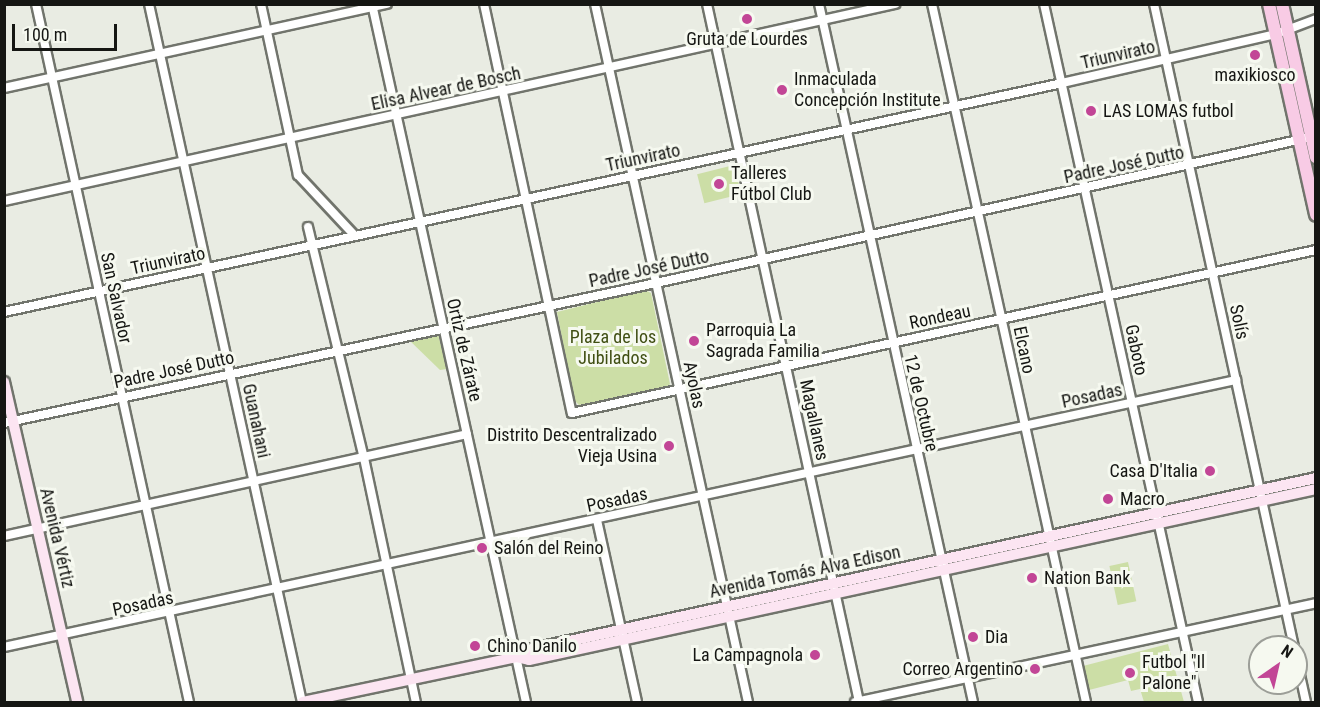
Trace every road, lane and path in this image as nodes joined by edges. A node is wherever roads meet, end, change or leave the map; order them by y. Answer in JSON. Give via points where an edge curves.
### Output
{"nodes":[{"id":1,"x":36,"y":4,"type":"edge"},
{"id":2,"x":149,"y":4,"type":"edge"},
{"id":3,"x":261,"y":4,"type":"edge"},
{"id":4,"x":387,"y":4,"type":"edge"},
{"id":5,"x":484,"y":4,"type":"edge"},
{"id":6,"x":595,"y":4,"type":"edge"},
{"id":7,"x":707,"y":4,"type":"edge"},
{"id":8,"x":819,"y":4,"type":"edge"},
{"id":9,"x":895,"y":4,"type":"edge"},
{"id":10,"x":932,"y":4,"type":"edge"},
{"id":11,"x":1044,"y":4,"type":"edge"},
{"id":12,"x":1154,"y":4,"type":"edge"},
{"id":13,"x":1269,"y":4,"type":"edge"},
{"id":14,"x":1282,"y":4,"type":"edge"},
{"id":15,"x":372,"y":6,"type":"edge"},
{"id":16,"x":822,"y":19,"type":"junction"},
{"id":17,"x":1315,"y":20,"type":"edge"},
{"id":18,"x":266,"y":31,"type":"junction"},
{"id":19,"x":1282,"y":32,"type":"junction"},
{"id":20,"x":716,"y":45,"type":"junction"},
{"id":21,"x":160,"y":54,"type":"junction"},
{"id":22,"x":1166,"y":58,"type":"junction"},
{"id":23,"x":609,"y":68,"type":"junction"},
{"id":24,"x":52,"y":78,"type":"junction"},
{"id":25,"x":1062,"y":83,"type":"junction"},
{"id":26,"x":4,"y":88,"type":"edge"},
{"id":27,"x":503,"y":91,"type":"junction"},
{"id":28,"x":955,"y":106,"type":"junction"},
{"id":29,"x":397,"y":115,"type":"junction"},
{"id":30,"x":846,"y":130,"type":"junction"},
{"id":31,"x":290,"y":138,"type":"junction"},
{"id":32,"x":1309,"y":138,"type":"edge"},
{"id":33,"x":739,"y":153,"type":"junction"},
{"id":34,"x":1316,"y":157,"type":"edge"},
{"id":35,"x":184,"y":162,"type":"junction"},
{"id":36,"x":1189,"y":166,"type":"junction"},
{"id":37,"x":633,"y":176,"type":"junction"},
{"id":38,"x":76,"y":186,"type":"junction"},
{"id":39,"x":1085,"y":189,"type":"junction"},
{"id":40,"x":523,"y":200,"type":"junction"},
{"id":41,"x":4,"y":201,"type":"edge"},
{"id":42,"x":978,"y":212,"type":"junction"},
{"id":43,"x":1316,"y":215,"type":"edge"},
{"id":44,"x":421,"y":222,"type":"junction"},
{"id":45,"x":308,"y":227,"type":"dead end"},
{"id":46,"x":355,"y":236,"type":"junction"},
{"id":47,"x":869,"y":236,"type":"junction"},
{"id":48,"x":312,"y":245,"type":"junction"},
{"id":49,"x":1316,"y":250,"type":"edge"},
{"id":50,"x":763,"y":259,"type":"junction"},
{"id":51,"x":207,"y":268,"type":"junction"},
{"id":52,"x":1213,"y":273,"type":"junction"},
{"id":53,"x":656,"y":284,"type":"junction"},
{"id":54,"x":99,"y":292,"type":"junction"},
{"id":55,"x":1108,"y":294,"type":"junction"},
{"id":56,"x":549,"y":307,"type":"junction"},
{"id":57,"x":4,"y":312,"type":"edge"},
{"id":58,"x":1001,"y":319,"type":"junction"},
{"id":59,"x":443,"y":327,"type":"junction"},
{"id":60,"x":892,"y":342,"type":"junction"},
{"id":61,"x":336,"y":351,"type":"junction"},
{"id":62,"x":786,"y":366,"type":"junction"},
{"id":63,"x":230,"y":374,"type":"junction"},
{"id":64,"x":1236,"y":380,"type":"junction"},
{"id":65,"x":4,"y":382,"type":"edge"},
{"id":66,"x":680,"y":391,"type":"junction"},
{"id":67,"x":122,"y":397,"type":"junction"},
{"id":68,"x":1132,"y":403,"type":"junction"},
{"id":69,"x":9,"y":422,"type":"edge"},
{"id":70,"x":1025,"y":426,"type":"junction"},
{"id":71,"x":467,"y":434,"type":"junction"},
{"id":72,"x":916,"y":450,"type":"junction"},
{"id":73,"x":364,"y":458,"type":"junction"},
{"id":74,"x":810,"y":473,"type":"junction"},
{"id":75,"x":1316,"y":478,"type":"edge"},
{"id":76,"x":254,"y":482,"type":"junction"},
{"id":77,"x":1316,"y":489,"type":"edge"},
{"id":78,"x":1262,"y":494,"type":"junction"},
{"id":79,"x":703,"y":497,"type":"junction"},
{"id":80,"x":146,"y":506,"type":"junction"},
{"id":81,"x":1157,"y":517,"type":"junction"},
{"id":82,"x":597,"y":520,"type":"junction"},
{"id":83,"x":37,"y":529,"type":"junction"},
{"id":84,"x":4,"y":536,"type":"edge"},
{"id":85,"x":1051,"y":541,"type":"junction"},
{"id":86,"x":491,"y":543,"type":"junction"},
{"id":87,"x":942,"y":564,"type":"junction"},
{"id":88,"x":386,"y":566,"type":"junction"},
{"id":89,"x":835,"y":588,"type":"junction"},
{"id":90,"x":277,"y":590,"type":"junction"},
{"id":91,"x":1316,"y":603,"type":"edge"},
{"id":92,"x":1285,"y":609,"type":"junction"},
{"id":93,"x":728,"y":611,"type":"junction"},
{"id":94,"x":170,"y":614,"type":"junction"},
{"id":95,"x":1182,"y":631,"type":"junction"},
{"id":96,"x":622,"y":634,"type":"junction"},
{"id":97,"x":1291,"y":635,"type":"edge"},
{"id":98,"x":62,"y":636,"type":"junction"},
{"id":99,"x":4,"y":647,"type":"edge"},
{"id":100,"x":1076,"y":655,"type":"junction"},
{"id":101,"x":516,"y":657,"type":"junction"},
{"id":102,"x":967,"y":678,"type":"junction"},
{"id":103,"x":411,"y":680,"type":"junction"},
{"id":104,"x":77,"y":702,"type":"edge"},
{"id":105,"x":189,"y":702,"type":"edge"},
{"id":106,"x":302,"y":702,"type":"edge"},
{"id":107,"x":416,"y":702,"type":"edge"},
{"id":108,"x":526,"y":702,"type":"edge"},
{"id":109,"x":637,"y":702,"type":"edge"},
{"id":110,"x":748,"y":702,"type":"edge"},
{"id":111,"x":858,"y":702,"type":"edge"},
{"id":112,"x":973,"y":702,"type":"edge"},
{"id":113,"x":1086,"y":702,"type":"edge"},
{"id":114,"x":1198,"y":702,"type":"edge"}],
"edges":[{"from":1,"to":24,"type":"street","name":"San Salvador"},
{"from":2,"to":21,"type":"street","name":"Guanahani"},
{"from":3,"to":18,"type":"street"},
{"from":4,"to":15,"type":"street"},
{"from":5,"to":27,"type":"street"},
{"from":6,"to":23,"type":"street","name":"Ayolas"},
{"from":7,"to":20,"type":"street","name":"Magallanes"},
{"from":8,"to":16,"type":"street","name":"12 de Octubre"},
{"from":9,"to":16,"type":"street","name":"Elisa Alvear de Bosch"},
{"from":10,"to":28,"type":"street","name":"Elcano"},
{"from":11,"to":25,"type":"street","name":"Gaboto"},
{"from":12,"to":22,"type":"street","name":"Solís"},
{"from":13,"to":19,"type":"main road"},
{"from":14,"to":19,"type":"main road"},
{"from":15,"to":18,"type":"street"},
{"from":15,"to":29,"type":"street","name":"Ortiz de Zárate"},
{"from":16,"to":20,"type":"street","name":"Elisa Alvear de Bosch"},
{"from":16,"to":30,"type":"street","name":"12 de Octubre"},
{"from":17,"to":19,"type":"street","name":"Triunvirato"},
{"from":18,"to":21,"type":"street"},
{"from":18,"to":31,"type":"street"},
{"from":19,"to":22,"type":"street","name":"Triunvirato"},
{"from":19,"to":32,"type":"main road"},
{"from":20,"to":23,"type":"street","name":"Elisa Alvear de Bosch"},
{"from":20,"to":33,"type":"street","name":"Magallanes"},
{"from":21,"to":24,"type":"street"},
{"from":21,"to":35,"type":"street","name":"Guanahani"},
{"from":22,"to":25,"type":"street","name":"Triunvirato"},
{"from":22,"to":36,"type":"street","name":"Solís"},
{"from":23,"to":27,"type":"street","name":"Elisa Alvear de Bosch"},
{"from":23,"to":37,"type":"street","name":"Ayolas"},
{"from":24,"to":26,"type":"street"},
{"from":24,"to":38,"type":"street","name":"San Salvador"},
{"from":25,"to":28,"type":"street","name":"Triunvirato"},
{"from":25,"to":39,"type":"street","name":"Gaboto"},
{"from":27,"to":29,"type":"street","name":"Elisa Alvear de Bosch"},
{"from":27,"to":40,"type":"street"},
{"from":28,"to":30,"type":"street","name":"Triunvirato"},
{"from":28,"to":42,"type":"street","name":"Elcano"},
{"from":29,"to":31,"type":"street","name":"Elisa Alvear de Bosch"},
{"from":29,"to":44,"type":"street","name":"Ortiz de Zárate"},
{"from":30,"to":33,"type":"street","name":"Triunvirato"},
{"from":30,"to":47,"type":"street","name":"12 de Octubre"},
{"from":31,"to":35,"type":"street","name":"Elisa Alvear de Bosch"},
{"from":31,"to":46,"type":"street","via":[[302,180]]},
{"from":32,"to":34,"type":"main road"},
{"from":32,"to":36,"type":"street","name":"Padre José Dutto"},
{"from":32,"to":43,"type":"main road"},
{"from":33,"to":37,"type":"street","name":"Triunvirato"},
{"from":33,"to":50,"type":"street","name":"Magallanes"},
{"from":35,"to":38,"type":"street","name":"Elisa Alvear de Bosch"},
{"from":35,"to":51,"type":"street","name":"Guanahani"},
{"from":36,"to":39,"type":"street","name":"Padre José Dutto"},
{"from":36,"to":52,"type":"street","name":"Solís"},
{"from":37,"to":40,"type":"street","name":"Triunvirato"},
{"from":37,"to":53,"type":"street","name":"Ayolas"},
{"from":38,"to":41,"type":"street","name":"Elisa Alvear de Bosch"},
{"from":38,"to":54,"type":"street","name":"San Salvador"},
{"from":39,"to":42,"type":"street","name":"Padre José Dutto"},
{"from":39,"to":55,"type":"street","name":"Gaboto"},
{"from":40,"to":44,"type":"street","name":"Triunvirato"},
{"from":40,"to":56,"type":"street"},
{"from":42,"to":47,"type":"street","name":"Padre José Dutto"},
{"from":42,"to":58,"type":"street","name":"Elcano"},
{"from":44,"to":46,"type":"street","name":"Triunvirato"},
{"from":44,"to":59,"type":"street","name":"Ortiz de Zárate"},
{"from":45,"to":48,"type":"street"},
{"from":46,"to":48,"type":"street","name":"Triunvirato"},
{"from":47,"to":50,"type":"street","name":"Padre José Dutto"},
{"from":47,"to":60,"type":"street","name":"12 de Octubre"},
{"from":48,"to":51,"type":"street","name":"Triunvirato"},
{"from":48,"to":61,"type":"street"},
{"from":49,"to":52,"type":"street","name":"Rondeau"},
{"from":50,"to":53,"type":"street","name":"Padre José Dutto"},
{"from":50,"to":62,"type":"street","name":"Magallanes"},
{"from":51,"to":54,"type":"street","name":"Triunvirato"},
{"from":51,"to":63,"type":"street","name":"Guanahani"},
{"from":52,"to":55,"type":"street","name":"Rondeau"},
{"from":52,"to":64,"type":"street","name":"Solís"},
{"from":53,"to":56,"type":"street","name":"Padre José Dutto"},
{"from":53,"to":66,"type":"street","name":"Ayolas"},
{"from":54,"to":57,"type":"street","name":"Triunvirato"},
{"from":54,"to":67,"type":"street","name":"San Salvador"},
{"from":55,"to":58,"type":"street","name":"Rondeau"},
{"from":55,"to":68,"type":"street","name":"Gaboto"},
{"from":56,"to":59,"type":"street","name":"Padre José Dutto"},
{"from":56,"to":66,"type":"street","name":"Rondeau","via":[[572,414]]},
{"from":58,"to":60,"type":"street","name":"Rondeau"},
{"from":58,"to":70,"type":"street","name":"Elcano"},
{"from":59,"to":61,"type":"street","name":"Padre José Dutto"},
{"from":59,"to":71,"type":"street","name":"Ortiz de Zárate"},
{"from":60,"to":62,"type":"street","name":"Rondeau"},
{"from":60,"to":72,"type":"street","name":"12 de Octubre"},
{"from":61,"to":63,"type":"street","name":"Padre José Dutto"},
{"from":61,"to":73,"type":"street"},
{"from":62,"to":66,"type":"street","name":"Rondeau"},
{"from":62,"to":74,"type":"street","name":"Magallanes"},
{"from":63,"to":67,"type":"street","name":"Padre José Dutto"},
{"from":63,"to":76,"type":"street","name":"Guanahani"},
{"from":64,"to":68,"type":"street","name":"Posadas"},
{"from":64,"to":78,"type":"street","name":"Solís"},
{"from":65,"to":69,"type":"main road","name":"Avenida Vértiz"},
{"from":66,"to":79,"type":"street","name":"Ayolas"},
{"from":67,"to":69,"type":"street","name":"Padre José Dutto"},
{"from":67,"to":80,"type":"street","name":"San Salvador"},
{"from":68,"to":70,"type":"street","name":"Posadas"},
{"from":68,"to":81,"type":"street","name":"Gaboto"},
{"from":69,"to":83,"type":"main road","name":"Avenida Vértiz"},
{"from":70,"to":72,"type":"street","name":"Posadas"},
{"from":70,"to":85,"type":"street","name":"Elcano"},
{"from":71,"to":73,"type":"street"},
{"from":71,"to":86,"type":"street","name":"Ortiz de Zárate"},
{"from":72,"to":74,"type":"street","name":"Posadas"},
{"from":72,"to":87,"type":"street","name":"12 de Octubre"},
{"from":73,"to":76,"type":"street"},
{"from":73,"to":88,"type":"street"},
{"from":74,"to":79,"type":"street","name":"Posadas"},
{"from":74,"to":89,"type":"street","name":"Magallanes"},
{"from":75,"to":78,"type":"main road","name":"Avenida Tomás Alva Edison"},
{"from":76,"to":80,"type":"street"},
{"from":76,"to":90,"type":"street","name":"Guanahani"},
{"from":77,"to":78,"type":"main road","name":"Avenida Tomás Alva Edison"},
{"from":78,"to":81,"type":"main road","name":"Avenida Tomás Alva Edison"},
{"from":78,"to":92,"type":"street","name":"Solís"},
{"from":79,"to":82,"type":"street","name":"Posadas"},
{"from":79,"to":93,"type":"street","name":"Ayolas"},
{"from":80,"to":83,"type":"street"},
{"from":80,"to":94,"type":"street","name":"San Salvador"},
{"from":81,"to":85,"type":"main road","name":"Avenida Tomás Alva Edison"},
{"from":81,"to":95,"type":"street","name":"Gaboto"},
{"from":82,"to":86,"type":"street","name":"Posadas"},
{"from":82,"to":96,"type":"street"},
{"from":83,"to":84,"type":"street"},
{"from":83,"to":98,"type":"main road","name":"Avenida Vértiz"},
{"from":85,"to":87,"type":"main road","name":"Avenida Tomás Alva Edison"},
{"from":85,"to":100,"type":"street","name":"Elcano"},
{"from":86,"to":88,"type":"street","name":"Posadas"},
{"from":86,"to":101,"type":"street","name":"Ortiz de Zárate"},
{"from":87,"to":89,"type":"main road","name":"Avenida Tomás Alva Edison"},
{"from":87,"to":102,"type":"street","name":"12 de Octubre"},
{"from":88,"to":90,"type":"street","name":"Posadas"},
{"from":88,"to":103,"type":"street"},
{"from":89,"to":93,"type":"main road","name":"Avenida Tomás Alva Edison"},
{"from":89,"to":111,"type":"street","name":"Magallanes"},
{"from":90,"to":94,"type":"street","name":"Posadas"},
{"from":90,"to":106,"type":"street","name":"Guanahani"},
{"from":91,"to":92,"type":"street"},
{"from":92,"to":95,"type":"street"},
{"from":92,"to":97,"type":"street","name":"Solís"},
{"from":93,"to":96,"type":"main road","name":"Avenida Tomás Alva Edison"},
{"from":93,"to":110,"type":"street","name":"Ayolas"},
{"from":94,"to":98,"type":"street","name":"Posadas"},
{"from":94,"to":105,"type":"street","name":"San Salvador"},
{"from":95,"to":100,"type":"street"},
{"from":95,"to":114,"type":"street","name":"Gaboto"},
{"from":96,"to":101,"type":"main road","name":"Avenida Tomás Alva Edison","via":[[528,650]]},
{"from":96,"to":101,"type":"main road","name":"Avenida Tomás Alva Edison","via":[[529,660]]},
{"from":96,"to":109,"type":"street"},
{"from":98,"to":99,"type":"street","name":"Posadas"},
{"from":98,"to":104,"type":"main road","name":"Avenida Vértiz"},
{"from":100,"to":102,"type":"street"},
{"from":100,"to":113,"type":"street","name":"Elcano"},
{"from":101,"to":103,"type":"main road","name":"Avenida Tomás Alva Edison"},
{"from":101,"to":108,"type":"street","name":"Ortiz de Zárate"},
{"from":102,"to":111,"type":"street"},
{"from":102,"to":112,"type":"street","name":"12 de Octubre"},
{"from":103,"to":106,"type":"main road","name":"Avenida Tomás Alva Edison"},
{"from":103,"to":107,"type":"street"}]}
